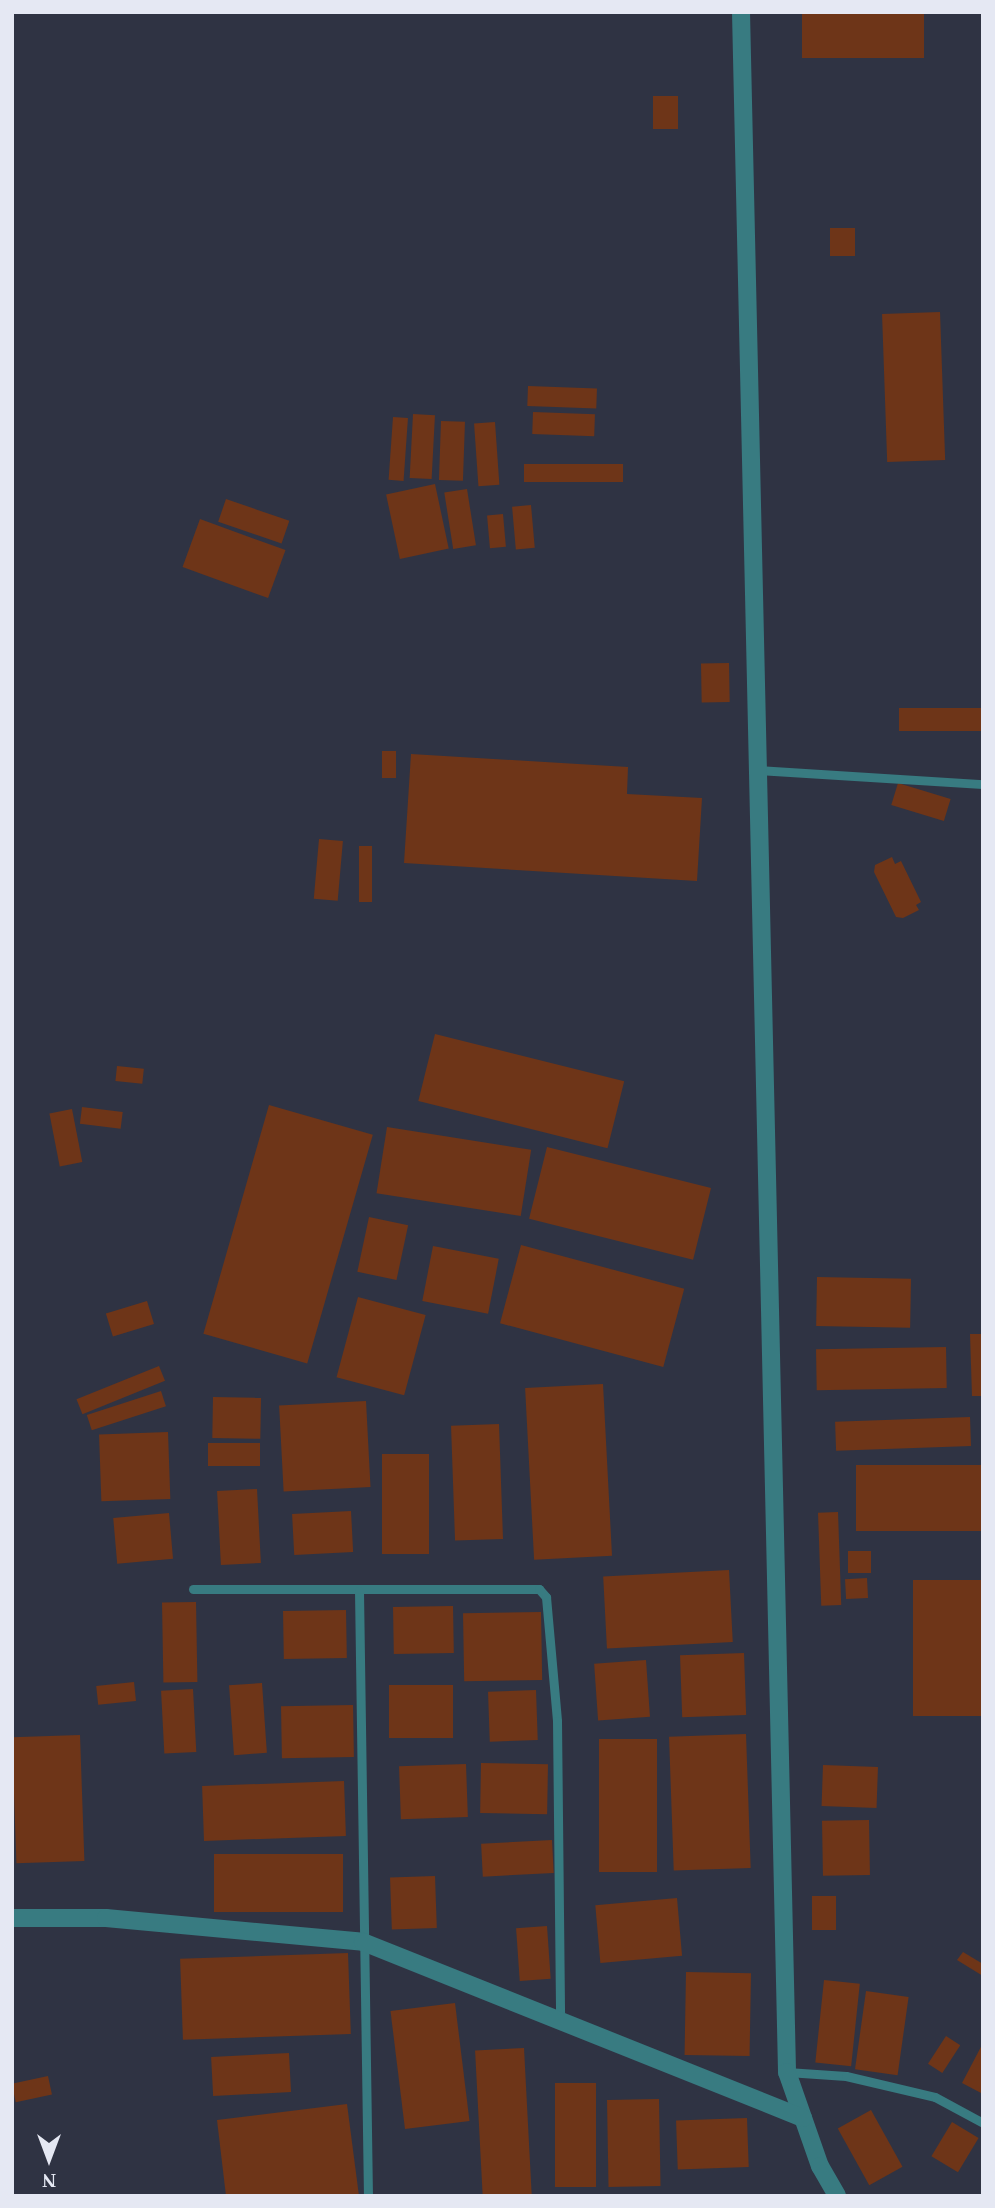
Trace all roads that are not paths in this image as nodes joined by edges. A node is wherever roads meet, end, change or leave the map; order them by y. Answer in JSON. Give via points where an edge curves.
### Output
{"nodes":[{"id":1,"x":741,"y":12,"type":"edge"},
{"id":2,"x":758,"y":770,"type":"junction"},
{"id":3,"x":983,"y":784,"type":"edge"},
{"id":4,"x":193,"y":1590,"type":"dead end"},
{"id":5,"x":359,"y":1591,"type":"junction"},
{"id":6,"x":12,"y":1919,"type":"edge"},
{"id":7,"x":363,"y":1942,"type":"junction"},
{"id":8,"x":560,"y":2022,"type":"junction"},
{"id":9,"x":787,"y":2072,"type":"junction"},
{"id":10,"x":803,"y":2118,"type":"junction"},
{"id":11,"x":983,"y":2123,"type":"edge"},
{"id":12,"x":368,"y":2196,"type":"edge"},
{"id":13,"x":837,"y":2196,"type":"edge"}],
"edges":[{"from":1,"to":2,"type":"street"},
{"from":2,"to":3,"type":"lane"},
{"from":2,"to":9,"type":"street"},
{"from":4,"to":5,"type":"lane"},
{"from":5,"to":7,"type":"lane"},
{"from":5,"to":8,"type":"lane","via":[[523,1587],[539,1590],[545,1597],[557,1721]]},
{"from":6,"to":7,"type":"street","via":[[106,1918]]},
{"from":7,"to":8,"type":"street"},
{"from":7,"to":12,"type":"lane"},
{"from":8,"to":10,"type":"street"},
{"from":9,"to":10,"type":"street"},
{"from":9,"to":11,"type":"lane","via":[[846,2076],[935,2097]]},
{"from":10,"to":13,"type":"street"}]}
